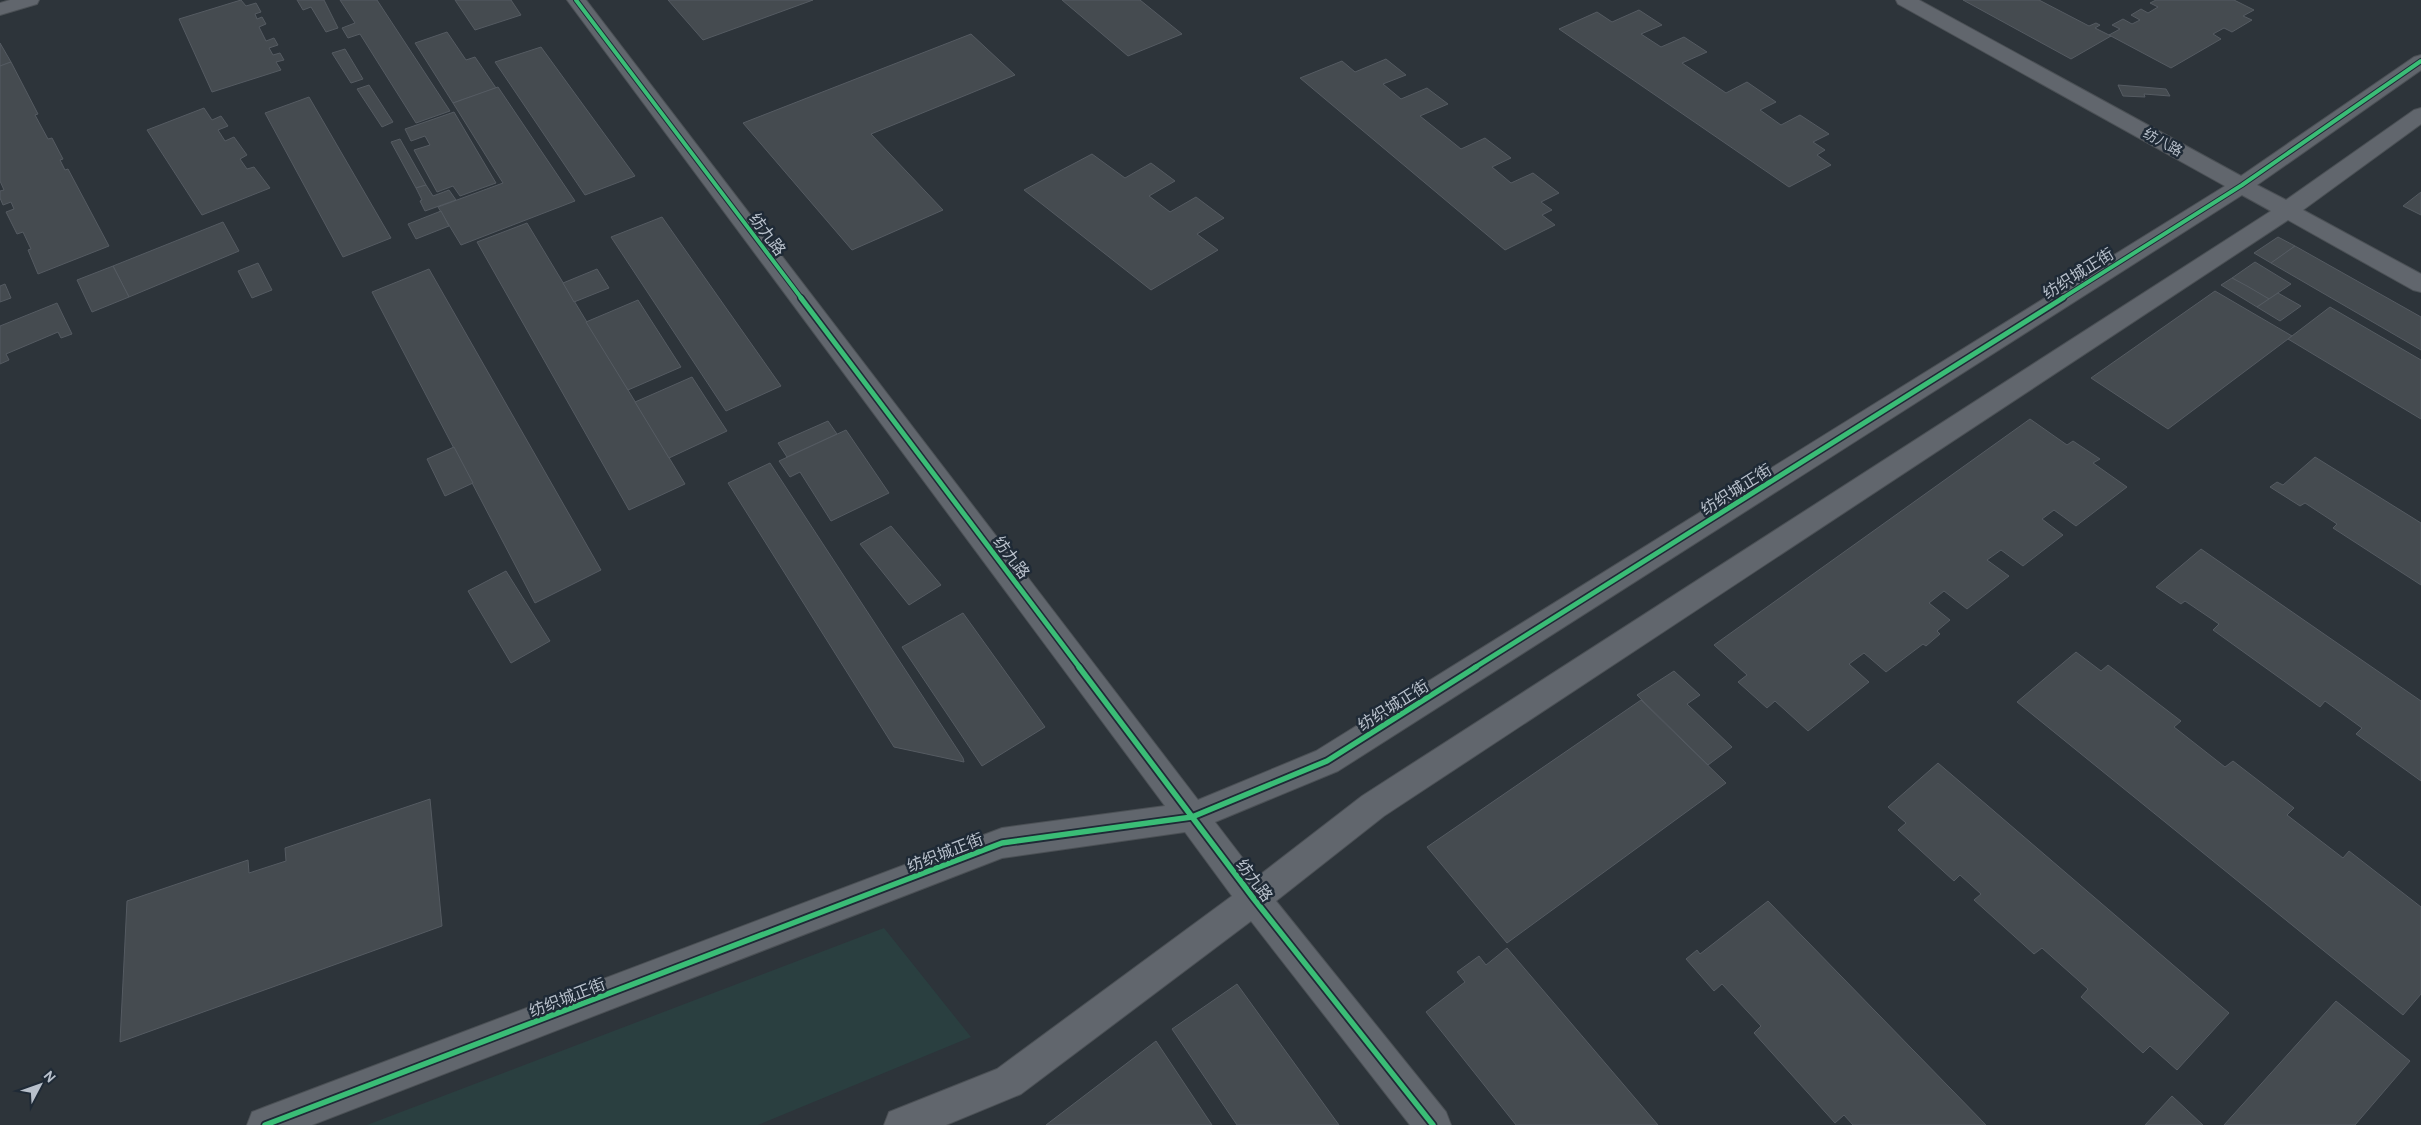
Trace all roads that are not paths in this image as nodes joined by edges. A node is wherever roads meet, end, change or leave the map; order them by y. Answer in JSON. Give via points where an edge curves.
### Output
{"nodes":[{"id":1,"x":30,"y":0,"type":"edge"},
{"id":2,"x":576,"y":0,"type":"edge"},
{"id":3,"x":1905,"y":0,"type":"edge"},
{"id":4,"x":0,"y":9,"type":"edge"},
{"id":5,"x":2421,"y":61,"type":"edge"},
{"id":6,"x":2421,"y":114,"type":"edge"},
{"id":7,"x":2242,"y":185,"type":"junction"},
{"id":8,"x":2288,"y":210,"type":"junction"},
{"id":9,"x":2421,"y":284,"type":"edge"},
{"id":10,"x":1192,"y":817,"type":"junction"},
{"id":11,"x":1254,"y":899,"type":"junction"},
{"id":12,"x":265,"y":1125,"type":"edge"},
{"id":13,"x":902,"y":1125,"type":"edge"},
{"id":14,"x":1433,"y":1125,"type":"edge"}],
"edges":[{"from":1,"to":4,"type":"street"},
{"from":2,"to":10,"type":"street","name":"纺九路"},
{"from":3,"to":7,"type":"street","name":"纺八路"},
{"from":5,"to":7,"type":"street","name":"纺织城正街"},
{"from":6,"to":8,"type":"street"},
{"from":7,"to":8,"type":"street","name":"纺八路"},
{"from":7,"to":10,"type":"street","name":"纺织城正街","via":[[1327,761]]},
{"from":8,"to":9,"type":"street","name":"纺八路"},
{"from":8,"to":11,"type":"street","via":[[1373,806]]},
{"from":10,"to":11,"type":"street","name":"纺九路"},
{"from":10,"to":12,"type":"street","name":"纺织城正街","via":[[1002,843]]},
{"from":11,"to":13,"type":"street","via":[[1009,1082]]},
{"from":11,"to":14,"type":"street","name":"纺九路"}]}
